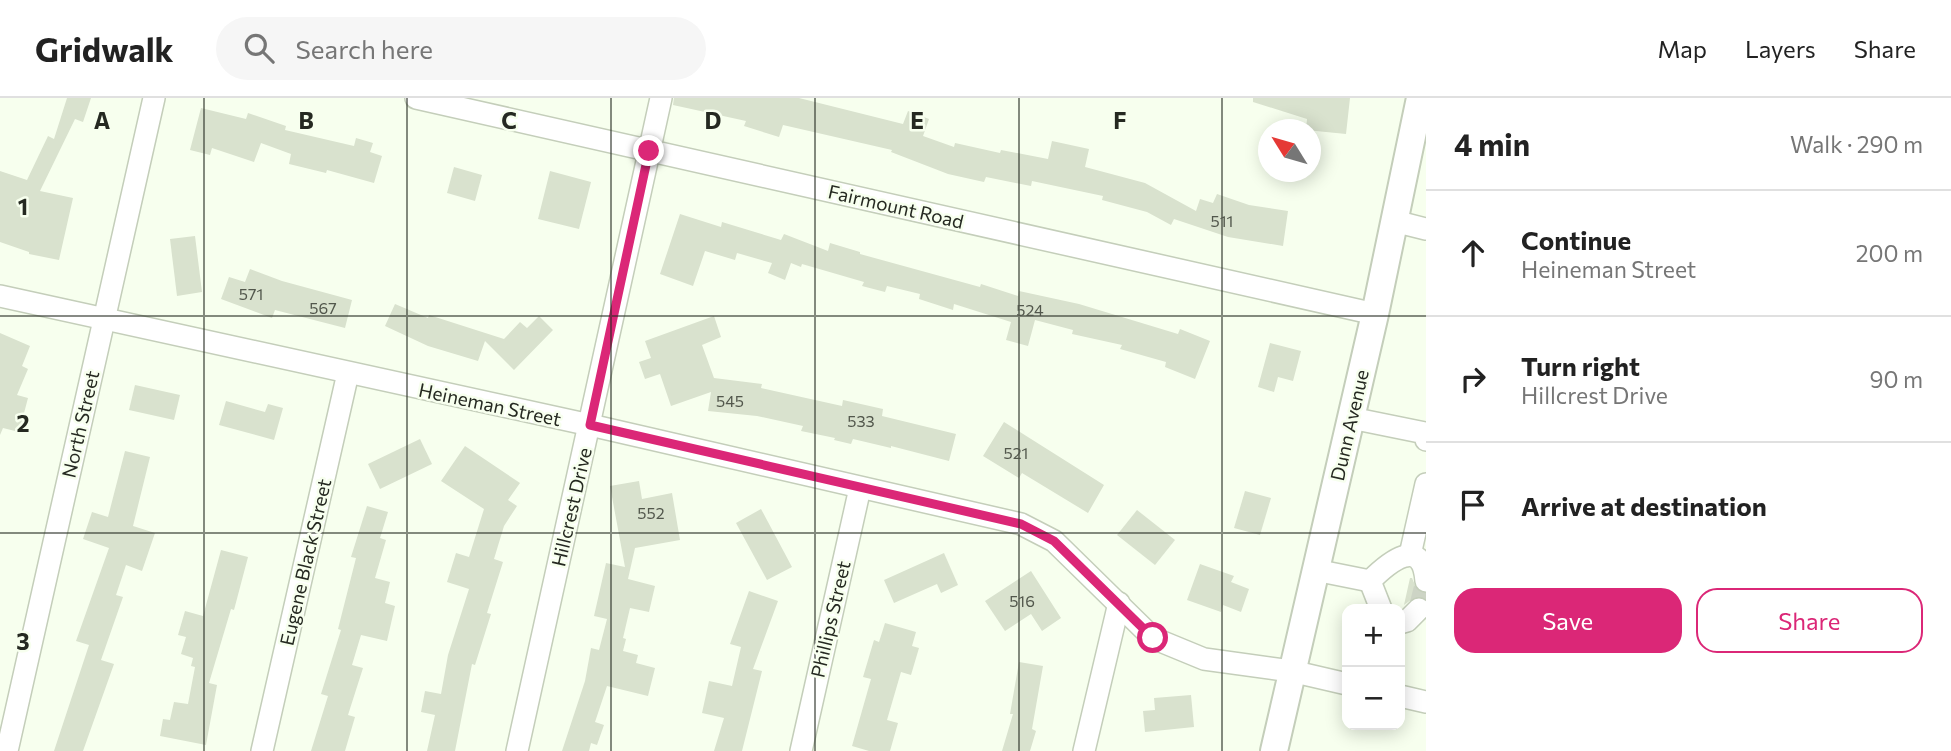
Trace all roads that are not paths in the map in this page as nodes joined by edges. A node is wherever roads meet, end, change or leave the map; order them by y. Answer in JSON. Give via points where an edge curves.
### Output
{"nodes":[{"id":1,"x":154,"y":98,"type":"edge"},
{"id":2,"x":416,"y":98,"type":"edge"},
{"id":3,"x":661,"y":98,"type":"edge"},
{"id":4,"x":1420,"y":98,"type":"edge"},
{"id":5,"x":649,"y":151,"type":"junction"},
{"id":6,"x":1394,"y":221,"type":"junction"},
{"id":7,"x":1426,"y":229,"type":"edge"},
{"id":8,"x":0,"y":296,"type":"edge"},
{"id":9,"x":1375,"y":314,"type":"junction"},
{"id":10,"x":104,"y":319,"type":"junction"},
{"id":11,"x":348,"y":373,"type":"junction"},
{"id":12,"x":1351,"y":418,"type":"junction"},
{"id":13,"x":590,"y":425,"type":"junction"},
{"id":14,"x":1426,"y":433,"type":"edge"},
{"id":15,"x":1426,"y":484,"type":"edge"},
{"id":16,"x":860,"y":488,"type":"junction"},
{"id":17,"x":1410,"y":555,"type":"junction"},
{"id":18,"x":1315,"y":570,"type":"junction"},
{"id":19,"x":1370,"y":581,"type":"junction"},
{"id":20,"x":1426,"y":581,"type":"edge"},
{"id":21,"x":1119,"y":603,"type":"junction"},
{"id":22,"x":1379,"y":604,"type":"edge"},
{"id":23,"x":1419,"y":609,"type":"dead end"},
{"id":24,"x":1405,"y":622,"type":"edge"},
{"id":25,"x":1291,"y":671,"type":"junction"},
{"id":26,"x":1342,"y":683,"type":"edge"},
{"id":27,"x":1405,"y":697,"type":"edge"},
{"id":28,"x":1426,"y":702,"type":"edge"},
{"id":29,"x":7,"y":751,"type":"edge"},
{"id":30,"x":262,"y":751,"type":"edge"},
{"id":31,"x":517,"y":751,"type":"edge"},
{"id":32,"x":801,"y":751,"type":"edge"},
{"id":33,"x":1084,"y":751,"type":"edge"},
{"id":34,"x":1274,"y":751,"type":"edge"}],
"edges":[{"from":1,"to":10,"type":"street","name":"North Street"},
{"from":2,"to":5,"type":"street","name":"Fairmount Road"},
{"from":3,"to":5,"type":"street","name":"Hillcrest Drive"},
{"from":4,"to":6,"type":"main road","name":"Dunn Avenue"},
{"from":5,"to":9,"type":"street","name":"Fairmount Road"},
{"from":5,"to":13,"type":"street","name":"Hillcrest Drive"},
{"from":6,"to":7,"type":"street"},
{"from":6,"to":9,"type":"main road","name":"Dunn Avenue"},
{"from":8,"to":10,"type":"street","name":"Heineman Street"},
{"from":9,"to":12,"type":"main road","name":"Dunn Avenue"},
{"from":10,"to":11,"type":"street","name":"Heineman Street"},
{"from":10,"to":29,"type":"street","name":"North Street"},
{"from":11,"to":13,"type":"street","name":"Heineman Street"},
{"from":11,"to":30,"type":"street","name":"Eugene Black Street"},
{"from":12,"to":14,"type":"street"},
{"from":12,"to":18,"type":"main road","name":"Dunn Avenue"},
{"from":13,"to":16,"type":"street","name":"Heineman Street"},
{"from":13,"to":31,"type":"street","name":"Hillcrest Drive"},
{"from":15,"to":17,"type":"street"},
{"from":16,"to":21,"type":"street","name":"Heineman Street","via":[[1021,524],[1054,541]]},
{"from":16,"to":32,"type":"street","name":"Phillips Street"},
{"from":17,"to":19,"type":"street","via":[[1387,564]]},
{"from":17,"to":20,"type":"street","via":[[1420,561]]},
{"from":18,"to":19,"type":"street"},
{"from":18,"to":25,"type":"main road","name":"Dunn Avenue"},
{"from":19,"to":22,"type":"street"},
{"from":21,"to":25,"type":"street","name":"Heineman Street","via":[[1153,638],[1204,659]]},
{"from":21,"to":33,"type":"street"},
{"from":23,"to":24,"type":"street"},
{"from":25,"to":26,"type":"street","name":"Heineman Street"},
{"from":25,"to":34,"type":"main road","name":"Dunn Avenue"},
{"from":27,"to":28,"type":"street"}]}
